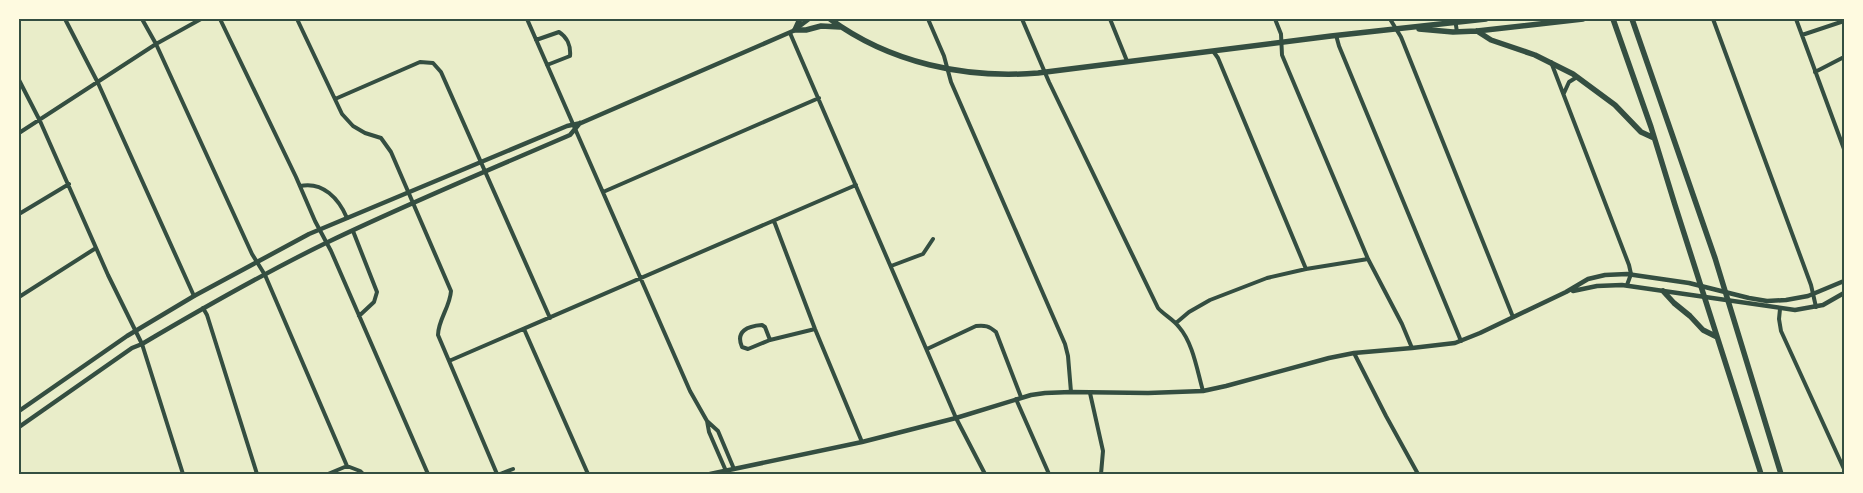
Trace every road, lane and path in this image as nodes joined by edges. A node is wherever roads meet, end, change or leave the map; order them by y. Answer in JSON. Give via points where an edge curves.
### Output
{"nodes":[{"id":1,"x":65,"y":19,"type":"edge"},
{"id":2,"x":142,"y":19,"type":"edge"},
{"id":3,"x":201,"y":19,"type":"edge"},
{"id":4,"x":220,"y":19,"type":"edge"},
{"id":5,"x":297,"y":19,"type":"edge"},
{"id":6,"x":527,"y":19,"type":"edge"},
{"id":7,"x":800,"y":19,"type":"edge"},
{"id":8,"x":809,"y":19,"type":"edge"},
{"id":9,"x":830,"y":19,"type":"edge"},
{"id":10,"x":928,"y":19,"type":"edge"},
{"id":11,"x":1022,"y":19,"type":"edge"},
{"id":12,"x":1110,"y":19,"type":"edge"},
{"id":13,"x":1275,"y":19,"type":"edge"},
{"id":14,"x":1390,"y":19,"type":"edge"},
{"id":15,"x":1486,"y":19,"type":"edge"},
{"id":16,"x":1583,"y":19,"type":"edge"},
{"id":17,"x":1613,"y":19,"type":"edge"},
{"id":18,"x":1632,"y":19,"type":"edge"},
{"id":19,"x":1712,"y":19,"type":"edge"},
{"id":20,"x":1796,"y":19,"type":"edge"},
{"id":21,"x":1456,"y":20,"type":"edge"},
{"id":22,"x":1844,"y":21,"type":"edge"},
{"id":23,"x":1533,"y":22,"type":"edge"},
{"id":24,"x":842,"y":27,"type":"junction"},
{"id":25,"x":1407,"y":28,"type":"junction"},
{"id":26,"x":1396,"y":29,"type":"junction"},
{"id":27,"x":793,"y":31,"type":"junction"},
{"id":28,"x":1477,"y":31,"type":"junction"},
{"id":29,"x":1457,"y":32,"type":"junction"},
{"id":30,"x":1336,"y":35,"type":"junction"},
{"id":31,"x":1802,"y":35,"type":"junction"},
{"id":32,"x":536,"y":40,"type":"junction"},
{"id":33,"x":1281,"y":42,"type":"junction"},
{"id":34,"x":156,"y":44,"type":"junction"},
{"id":35,"x":1213,"y":51,"type":"junction"},
{"id":36,"x":1844,"y":57,"type":"edge"},
{"id":37,"x":1127,"y":62,"type":"junction"},
{"id":38,"x":1551,"y":62,"type":"junction"},
{"id":39,"x":547,"y":65,"type":"junction"},
{"id":40,"x":947,"y":69,"type":"junction"},
{"id":41,"x":1044,"y":72,"type":"junction"},
{"id":42,"x":1815,"y":72,"type":"junction"},
{"id":43,"x":1577,"y":77,"type":"junction"},
{"id":44,"x":19,"y":80,"type":"edge"},
{"id":45,"x":98,"y":83,"type":"junction"},
{"id":46,"x":1564,"y":93,"type":"junction"},
{"id":47,"x":819,"y":98,"type":"junction"},
{"id":48,"x":335,"y":99,"type":"junction"},
{"id":49,"x":40,"y":121,"type":"junction"},
{"id":50,"x":574,"y":127,"type":"junction"},
{"id":51,"x":19,"y":133,"type":"edge"},
{"id":52,"x":1654,"y":138,"type":"junction"},
{"id":53,"x":1844,"y":149,"type":"edge"},
{"id":54,"x":481,"y":163,"type":"junction"},
{"id":55,"x":485,"y":172,"type":"junction"},
{"id":56,"x":68,"y":184,"type":"junction"},
{"id":57,"x":856,"y":185,"type":"junction"},
{"id":58,"x":300,"y":186,"type":"junction"},
{"id":59,"x":603,"y":192,"type":"junction"},
{"id":60,"x":408,"y":193,"type":"junction"},
{"id":61,"x":413,"y":203,"type":"junction"},
{"id":62,"x":19,"y":214,"type":"edge"},
{"id":63,"x":347,"y":218,"type":"junction"},
{"id":64,"x":774,"y":221,"type":"junction"},
{"id":65,"x":319,"y":229,"type":"junction"},
{"id":66,"x":352,"y":231,"type":"junction"},
{"id":67,"x":932,"y":239,"type":"dead end"},
{"id":68,"x":326,"y":243,"type":"junction"},
{"id":69,"x":96,"y":248,"type":"junction"},
{"id":70,"x":1368,"y":259,"type":"junction"},
{"id":71,"x":258,"y":261,"type":"junction"},
{"id":72,"x":891,"y":266,"type":"junction"},
{"id":73,"x":1306,"y":269,"type":"junction"},
{"id":74,"x":1631,"y":274,"type":"junction"},
{"id":75,"x":265,"y":275,"type":"junction"},
{"id":76,"x":640,"y":279,"type":"junction"},
{"id":77,"x":1844,"y":281,"type":"edge"},
{"id":78,"x":1627,"y":285,"type":"junction"},
{"id":79,"x":1700,"y":286,"type":"junction"},
{"id":80,"x":1663,"y":291,"type":"junction"},
{"id":81,"x":1566,"y":292,"type":"junction"},
{"id":82,"x":1726,"y":292,"type":"junction"},
{"id":83,"x":1844,"y":293,"type":"edge"},
{"id":84,"x":1813,"y":294,"type":"junction"},
{"id":85,"x":194,"y":296,"type":"junction"},
{"id":86,"x":19,"y":297,"type":"edge"},
{"id":87,"x":1704,"y":297,"type":"junction"},
{"id":88,"x":1728,"y":301,"type":"junction"},
{"id":89,"x":202,"y":307,"type":"junction"},
{"id":90,"x":1816,"y":307,"type":"junction"},
{"id":91,"x":1780,"y":309,"type":"junction"},
{"id":92,"x":359,"y":316,"type":"junction"},
{"id":93,"x":1513,"y":317,"type":"junction"},
{"id":94,"x":550,"y":318,"type":"junction"},
{"id":95,"x":1176,"y":323,"type":"junction"},
{"id":96,"x":815,"y":329,"type":"junction"},
{"id":97,"x":524,"y":330,"type":"junction"},
{"id":98,"x":135,"y":332,"type":"junction"},
{"id":99,"x":1717,"y":337,"type":"junction"},
{"id":100,"x":770,"y":340,"type":"junction"},
{"id":101,"x":1461,"y":341,"type":"junction"},
{"id":102,"x":142,"y":344,"type":"junction"},
{"id":103,"x":1412,"y":348,"type":"junction"},
{"id":104,"x":927,"y":349,"type":"junction"},
{"id":105,"x":1354,"y":353,"type":"junction"},
{"id":106,"x":449,"y":361,"type":"junction"},
{"id":107,"x":1203,"y":391,"type":"junction"},
{"id":108,"x":1071,"y":392,"type":"junction"},
{"id":109,"x":1090,"y":393,"type":"junction"},
{"id":110,"x":1018,"y":398,"type":"junction"},
{"id":111,"x":19,"y":411,"type":"edge"},
{"id":112,"x":956,"y":418,"type":"junction"},
{"id":113,"x":708,"y":421,"type":"junction"},
{"id":114,"x":19,"y":427,"type":"edge"},
{"id":115,"x":862,"y":442,"type":"junction"},
{"id":116,"x":347,"y":466,"type":"junction"},
{"id":117,"x":513,"y":469,"type":"dead end"},
{"id":118,"x":734,"y":469,"type":"junction"},
{"id":119,"x":1844,"y":469,"type":"edge"},
{"id":120,"x":726,"y":471,"type":"junction"},
{"id":121,"x":183,"y":474,"type":"edge"},
{"id":122,"x":257,"y":474,"type":"edge"},
{"id":123,"x":328,"y":474,"type":"edge"},
{"id":124,"x":364,"y":474,"type":"edge"},
{"id":125,"x":428,"y":474,"type":"edge"},
{"id":126,"x":499,"y":474,"type":"edge"},
{"id":127,"x":588,"y":474,"type":"edge"},
{"id":128,"x":710,"y":474,"type":"edge"},
{"id":129,"x":985,"y":474,"type":"edge"},
{"id":130,"x":1049,"y":474,"type":"edge"},
{"id":131,"x":1101,"y":474,"type":"edge"},
{"id":132,"x":1418,"y":474,"type":"edge"},
{"id":133,"x":1761,"y":474,"type":"edge"},
{"id":134,"x":1781,"y":474,"type":"edge"}],
"edges":[{"from":1,"to":45,"type":"street"},
{"from":2,"to":34,"type":"street"},
{"from":3,"to":34,"type":"street"},
{"from":4,"to":58,"type":"street"},
{"from":5,"to":48,"type":"street"},
{"from":6,"to":32,"type":"street"},
{"from":7,"to":27,"type":"main road"},
{"from":8,"to":27,"type":"street"},
{"from":9,"to":24,"type":"main road"},
{"from":10,"to":40,"type":"street"},
{"from":11,"to":41,"type":"street"},
{"from":12,"to":37,"type":"street"},
{"from":13,"to":33,"type":"street"},
{"from":14,"to":26,"type":"street"},
{"from":15,"to":21,"type":"main road"},
{"from":16,"to":23,"type":"main road"},
{"from":17,"to":52,"type":"main road"},
{"from":18,"to":82,"type":"main road"},
{"from":19,"to":84,"type":"street"},
{"from":20,"to":31,"type":"street"},
{"from":21,"to":25,"type":"main road"},
{"from":21,"to":29,"type":"street"},
{"from":22,"to":31,"type":"street"},
{"from":23,"to":28,"type":"main road"},
{"from":24,"to":27,"type":"main road","via":[[821,26]]},
{"from":24,"to":40,"type":"main road","via":[[889,52]]},
{"from":25,"to":26,"type":"main road"},
{"from":25,"to":29,"type":"main road"},
{"from":26,"to":30,"type":"main road"},
{"from":26,"to":93,"type":"street"},
{"from":27,"to":47,"type":"street"},
{"from":27,"to":50,"type":"street"},
{"from":28,"to":29,"type":"main road"},
{"from":28,"to":38,"type":"main road","via":[[1491,40]]},
{"from":30,"to":33,"type":"main road"},
{"from":30,"to":101,"type":"street"},
{"from":31,"to":42,"type":"street"},
{"from":32,"to":39,"type":"street"},
{"from":32,"to":39,"type":"street","via":[[559,32],[565,36],[570,56]]},
{"from":33,"to":35,"type":"main road"},
{"from":33,"to":70,"type":"street","via":[[1282,55]]},
{"from":34,"to":45,"type":"street"},
{"from":34,"to":71,"type":"street"},
{"from":35,"to":37,"type":"main road"},
{"from":35,"to":73,"type":"street"},
{"from":36,"to":42,"type":"street"},
{"from":37,"to":41,"type":"main road"},
{"from":38,"to":43,"type":"main road"},
{"from":38,"to":46,"type":"street"},
{"from":39,"to":50,"type":"street"},
{"from":40,"to":41,"type":"main road","via":[[993,74]]},
{"from":40,"to":108,"type":"street","via":[[1065,344]]},
{"from":41,"to":95,"type":"street","via":[[1158,308]]},
{"from":42,"to":53,"type":"street"},
{"from":43,"to":46,"type":"street","via":[[1569,82]]},
{"from":43,"to":52,"type":"main road","via":[[1611,101],[1641,132]]},
{"from":44,"to":49,"type":"street"},
{"from":45,"to":49,"type":"street"},
{"from":45,"to":85,"type":"street"},
{"from":46,"to":74,"type":"street"},
{"from":47,"to":57,"type":"street"},
{"from":47,"to":59,"type":"street"},
{"from":48,"to":54,"type":"street","via":[[420,62],[433,63],[442,72]]},
{"from":48,"to":60,"type":"street","via":[[353,126],[382,138]]},
{"from":49,"to":51,"type":"street"},
{"from":49,"to":56,"type":"street"},
{"from":50,"to":54,"type":"street","via":[[567,126]]},
{"from":50,"to":55,"type":"street","via":[[570,135]]},
{"from":50,"to":59,"type":"street"},
{"from":52,"to":79,"type":"main road"},
{"from":54,"to":55,"type":"street"},
{"from":54,"to":60,"type":"street"},
{"from":55,"to":61,"type":"street"},
{"from":55,"to":94,"type":"street"},
{"from":56,"to":62,"type":"street"},
{"from":56,"to":69,"type":"street"},
{"from":57,"to":64,"type":"street"},
{"from":57,"to":72,"type":"street"},
{"from":58,"to":63,"type":"street","via":[[326,191],[339,202]]},
{"from":58,"to":65,"type":"street"},
{"from":59,"to":76,"type":"street"},
{"from":60,"to":61,"type":"street"},
{"from":60,"to":63,"type":"street"},
{"from":61,"to":66,"type":"street"},
{"from":61,"to":106,"type":"street","via":[[451,291],[438,329]]},
{"from":63,"to":65,"type":"street"},
{"from":64,"to":76,"type":"street"},
{"from":64,"to":96,"type":"street"},
{"from":65,"to":68,"type":"street"},
{"from":65,"to":71,"type":"street"},
{"from":66,"to":68,"type":"street"},
{"from":66,"to":92,"type":"street","via":[[377,292],[374,302]]},
{"from":67,"to":72,"type":"street","via":[[923,254]]},
{"from":68,"to":75,"type":"street"},
{"from":68,"to":92,"type":"street"},
{"from":69,"to":86,"type":"street"},
{"from":69,"to":98,"type":"street"},
{"from":70,"to":73,"type":"street"},
{"from":70,"to":103,"type":"street"},
{"from":71,"to":75,"type":"street"},
{"from":71,"to":85,"type":"street"},
{"from":72,"to":104,"type":"street"},
{"from":73,"to":95,"type":"street","via":[[1267,278],[1210,300]]},
{"from":74,"to":78,"type":"street"},
{"from":74,"to":79,"type":"street"},
{"from":74,"to":81,"type":"street","via":[[1592,278]]},
{"from":75,"to":89,"type":"street"},
{"from":75,"to":116,"type":"street"},
{"from":76,"to":94,"type":"street"},
{"from":76,"to":113,"type":"street","via":[[690,391]]},
{"from":77,"to":84,"type":"street"},
{"from":78,"to":80,"type":"street"},
{"from":78,"to":81,"type":"street"},
{"from":79,"to":82,"type":"street"},
{"from":79,"to":87,"type":"main road"},
{"from":80,"to":87,"type":"street"},
{"from":80,"to":99,"type":"main road","via":[[1703,330]]},
{"from":81,"to":93,"type":"street"},
{"from":82,"to":84,"type":"street","via":[[1767,301]]},
{"from":82,"to":88,"type":"main road"},
{"from":83,"to":90,"type":"street"},
{"from":84,"to":90,"type":"street"},
{"from":85,"to":98,"type":"street"},
{"from":87,"to":88,"type":"street"},
{"from":87,"to":99,"type":"main road"},
{"from":88,"to":91,"type":"street"},
{"from":88,"to":134,"type":"main road"},
{"from":89,"to":102,"type":"street"},
{"from":89,"to":122,"type":"street"},
{"from":90,"to":91,"type":"street"},
{"from":91,"to":119,"type":"street","via":[[1781,331]]},
{"from":92,"to":125,"type":"street"},
{"from":93,"to":101,"type":"street"},
{"from":94,"to":97,"type":"street"},
{"from":95,"to":107,"type":"street","via":[[1186,337]]},
{"from":96,"to":100,"type":"street"},
{"from":96,"to":115,"type":"street"},
{"from":97,"to":106,"type":"street"},
{"from":97,"to":127,"type":"street"},
{"from":98,"to":102,"type":"street"},
{"from":98,"to":111,"type":"street"},
{"from":99,"to":133,"type":"main road"},
{"from":100,"to":100,"type":"street","via":[[762,325],[747,329],[740,337],[742,347],[748,349]]},
{"from":101,"to":103,"type":"street"},
{"from":102,"to":114,"type":"street"},
{"from":102,"to":121,"type":"street"},
{"from":103,"to":105,"type":"street"},
{"from":104,"to":110,"type":"street","via":[[976,326],[990,326],[996,332]]},
{"from":104,"to":112,"type":"street"},
{"from":105,"to":107,"type":"street"},
{"from":105,"to":132,"type":"street"},
{"from":106,"to":126,"type":"street"},
{"from":107,"to":109,"type":"street"},
{"from":108,"to":109,"type":"street"},
{"from":108,"to":110,"type":"street"},
{"from":109,"to":131,"type":"street","via":[[1103,451]]},
{"from":110,"to":112,"type":"street"},
{"from":110,"to":130,"type":"street"},
{"from":112,"to":115,"type":"street"},
{"from":112,"to":129,"type":"street"},
{"from":113,"to":118,"type":"street","via":[[718,431]]},
{"from":113,"to":120,"type":"street","via":[[709,432]]},
{"from":115,"to":118,"type":"street"},
{"from":116,"to":123,"type":"street"},
{"from":116,"to":124,"type":"street"},
{"from":117,"to":126,"type":"street"},
{"from":118,"to":120,"type":"street"},
{"from":120,"to":128,"type":"street"}]}
